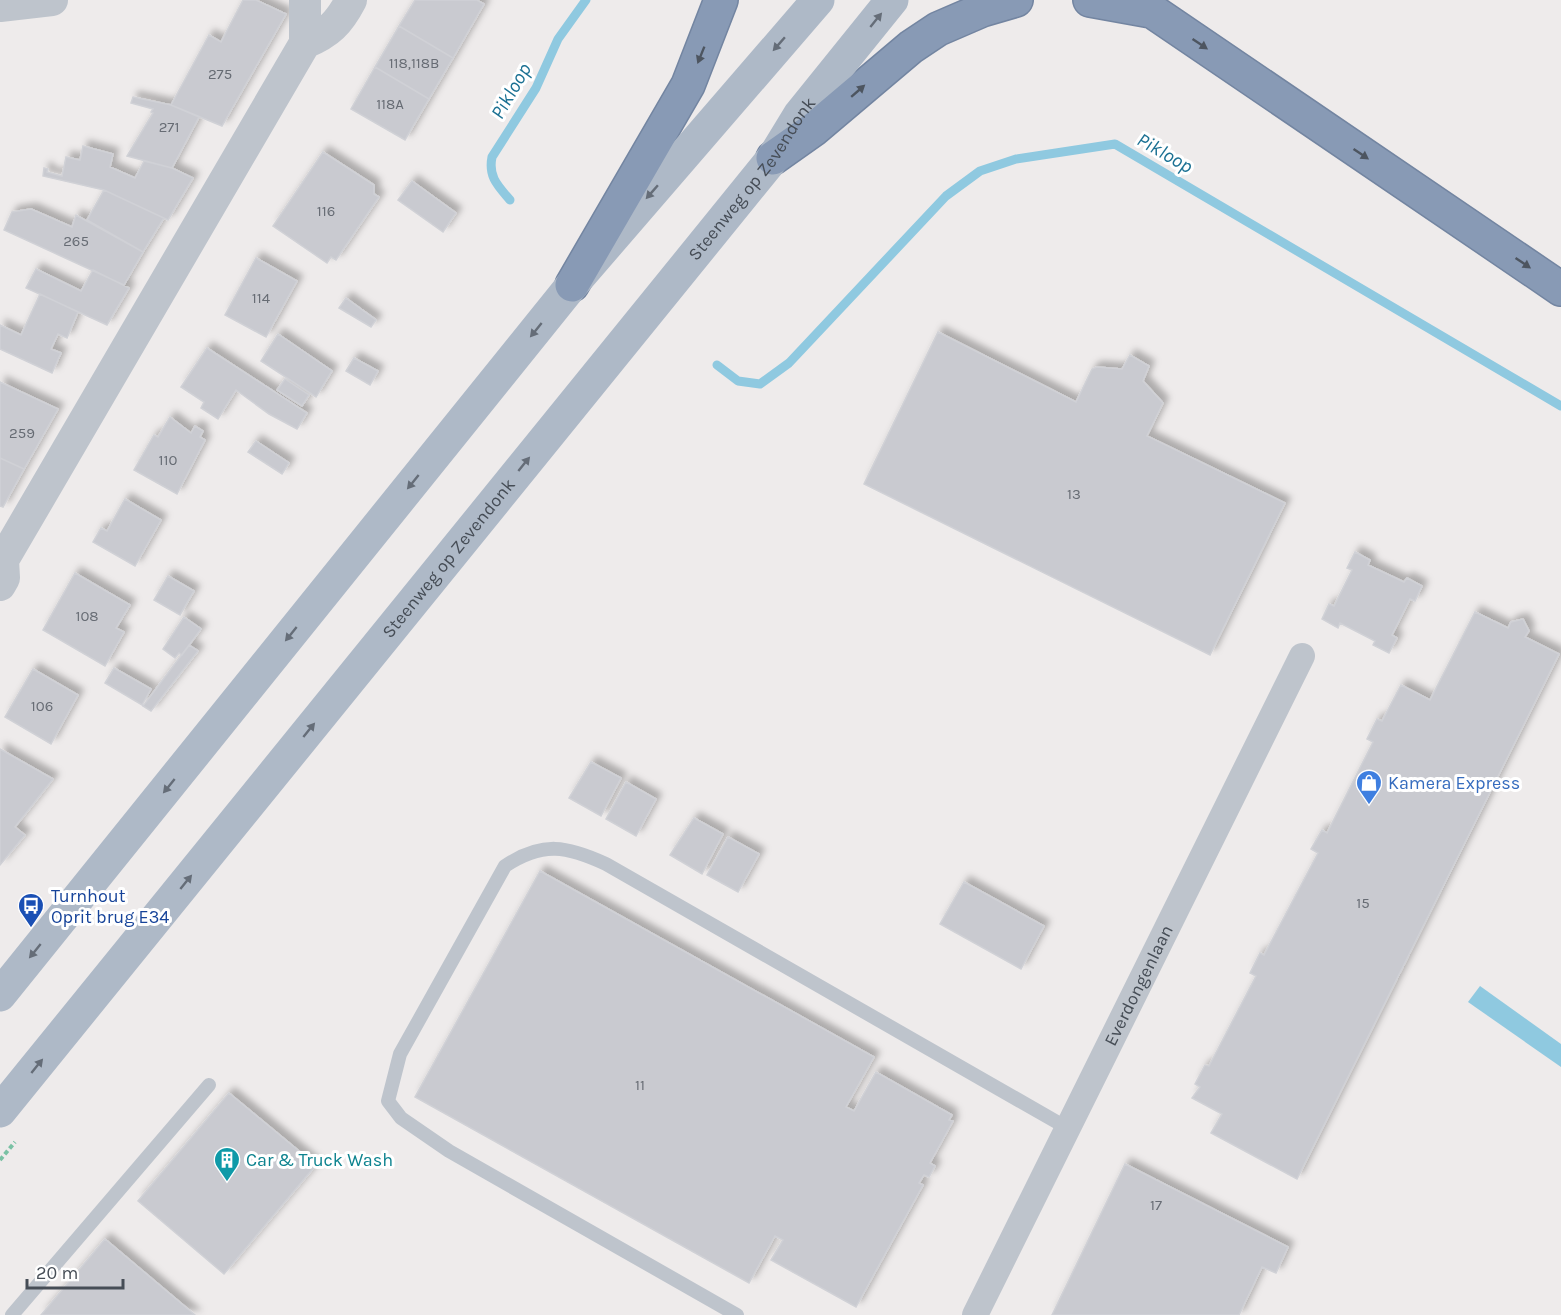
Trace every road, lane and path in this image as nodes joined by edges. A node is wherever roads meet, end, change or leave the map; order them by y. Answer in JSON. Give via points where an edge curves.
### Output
{"nodes":[{"id":1,"x":52,"y":0,"type":"edge"},
{"id":2,"x":305,"y":0,"type":"edge"},
{"id":3,"x":351,"y":0,"type":"edge"},
{"id":4,"x":721,"y":0,"type":"edge"},
{"id":5,"x":818,"y":0,"type":"edge"},
{"id":6,"x":892,"y":0,"type":"edge"},
{"id":7,"x":1016,"y":0,"type":"edge"},
{"id":8,"x":1090,"y":0,"type":"edge"},
{"id":9,"x":0,"y":6,"type":"edge"},
{"id":10,"x":1144,"y":6,"type":"edge"},
{"id":11,"x":305,"y":43,"type":"junction"},
{"id":12,"x":773,"y":158,"type":"junction"},
{"id":13,"x":572,"y":285,"type":"junction"},
{"id":14,"x":1561,"y":289,"type":"edge"},
{"id":15,"x":1,"y":568,"type":"edge"},
{"id":16,"x":1302,"y":656,"type":"dead end"},
{"id":17,"x":0,"y":995,"type":"edge"},
{"id":18,"x":209,"y":1085,"type":"dead end"},
{"id":19,"x":0,"y":1111,"type":"edge"},
{"id":20,"x":1069,"y":1129,"type":"junction"},
{"id":21,"x":12,"y":1315,"type":"edge"},
{"id":22,"x":737,"y":1315,"type":"edge"},
{"id":23,"x":975,"y":1315,"type":"edge"}],
"edges":[{"from":1,"to":9,"type":"street"},
{"from":2,"to":11,"type":"street"},
{"from":3,"to":11,"type":"street","via":[[338,24],[324,36]]},
{"from":4,"to":13,"type":"highway","one_way":true,"via":[[688,85]]},
{"from":5,"to":13,"type":"main road","one_way":true},
{"from":12,"to":6,"type":"main road","name":"Steenweg op Zevendonk","one_way":true,"via":[[800,114]]},
{"from":12,"to":7,"type":"highway","one_way":true,"via":[[938,29]]},
{"from":8,"to":10,"type":"highway"},
{"from":10,"to":14,"type":"highway","one_way":true},
{"from":11,"to":15,"type":"street"},
{"from":19,"to":12,"type":"main road","name":"Steenweg op Zevendonk","one_way":true},
{"from":13,"to":17,"type":"main road","one_way":true},
{"from":16,"to":20,"type":"street","name":"Everdongenlaan"},
{"from":18,"to":21,"type":"lane"},
{"from":20,"to":22,"type":"lane","via":[[606,864],[574,849],[544,848],[522,855],[505,866],[400,1054],[388,1101],[401,1118],[449,1151]]},
{"from":20,"to":23,"type":"street","name":"Everdongenlaan"}]}
